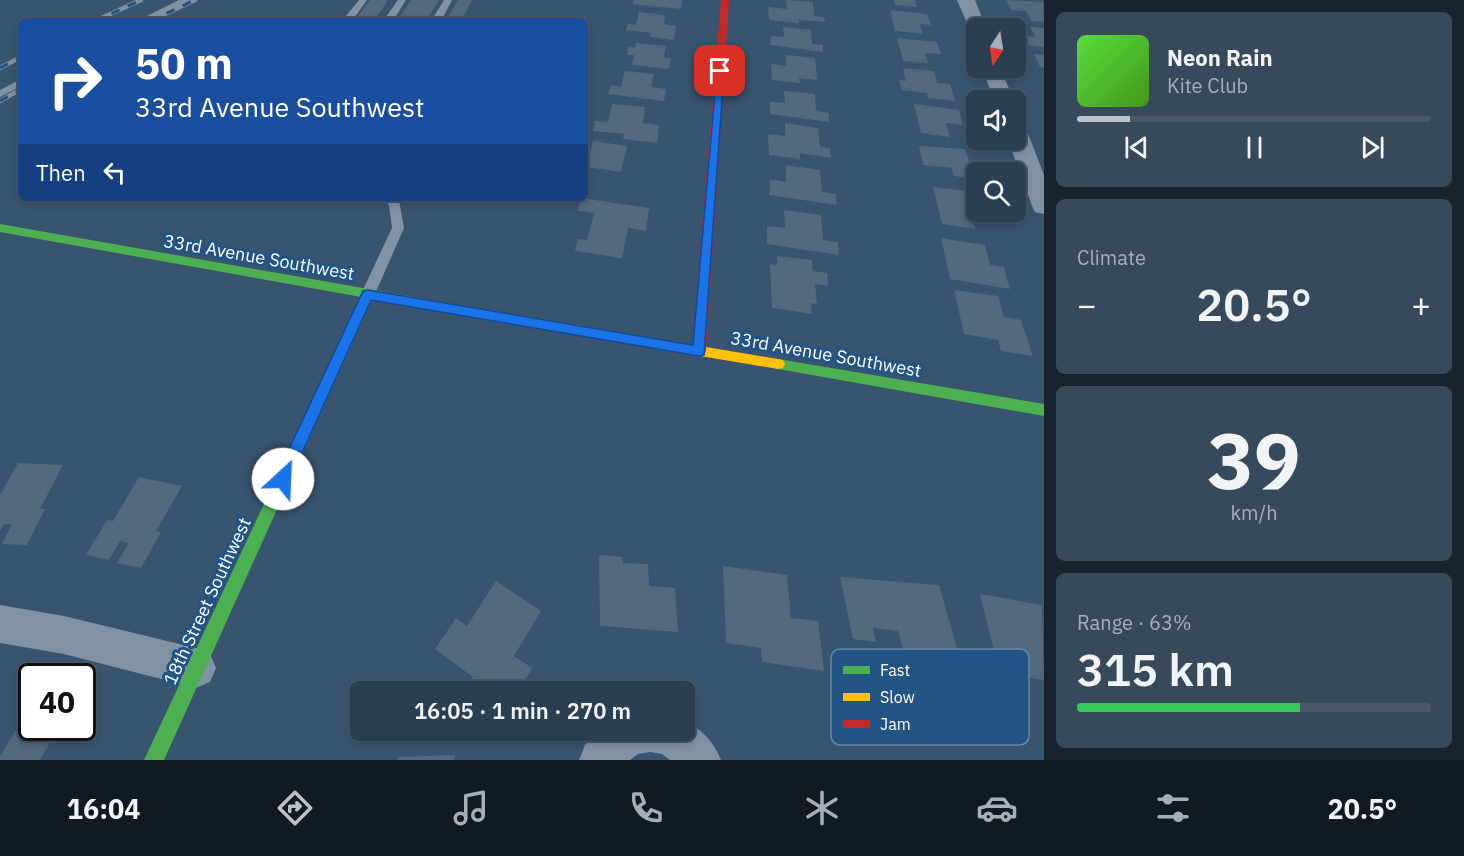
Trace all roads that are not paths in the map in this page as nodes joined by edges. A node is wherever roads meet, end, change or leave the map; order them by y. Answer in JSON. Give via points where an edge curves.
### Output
{"nodes":[{"id":1,"x":186,"y":0,"type":"edge"},
{"id":2,"x":363,"y":0,"type":"edge"},
{"id":3,"x":402,"y":0,"type":"edge"},
{"id":4,"x":448,"y":0,"type":"edge"},
{"id":5,"x":725,"y":0,"type":"edge"},
{"id":6,"x":966,"y":0,"type":"edge"},
{"id":7,"x":148,"y":18,"type":"edge"},
{"id":8,"x":349,"y":18,"type":"edge"},
{"id":9,"x":390,"y":18,"type":"edge"},
{"id":10,"x":438,"y":18,"type":"edge"},
{"id":11,"x":972,"y":18,"type":"edge"},
{"id":12,"x":18,"y":84,"type":"edge"},
{"id":13,"x":0,"y":94,"type":"edge"},
{"id":14,"x":1023,"y":150,"type":"edge"},
{"id":15,"x":393,"y":201,"type":"edge"},
{"id":16,"x":1044,"y":206,"type":"edge"},
{"id":17,"x":0,"y":228,"type":"edge"},
{"id":18,"x":368,"y":294,"type":"junction"},
{"id":19,"x":699,"y":351,"type":"junction"},
{"id":20,"x":1044,"y":410,"type":"edge"},
{"id":21,"x":0,"y":624,"type":"edge"},
{"id":22,"x":196,"y":668,"type":"junction"},
{"id":23,"x":154,"y":760,"type":"edge"},
{"id":24,"x":600,"y":760,"type":"edge"},
{"id":25,"x":700,"y":760,"type":"edge"}],
"edges":[{"from":1,"to":7,"type":"lane"},
{"from":2,"to":8,"type":"lane"},
{"from":3,"to":9,"type":"lane"},
{"from":4,"to":10,"type":"lane"},
{"from":5,"to":19,"type":"street"},
{"from":6,"to":11,"type":"street"},
{"from":12,"to":13,"type":"lane"},
{"from":14,"to":16,"type":"street"},
{"from":15,"to":18,"type":"lane","via":[[399,228]]},
{"from":17,"to":18,"type":"street","name":"33rd Avenue Southwest"},
{"from":18,"to":19,"type":"street","name":"33rd Avenue Southwest"},
{"from":18,"to":22,"type":"street","name":"18th Street Southwest"},
{"from":19,"to":20,"type":"street","name":"33rd Avenue Southwest"},
{"from":21,"to":22,"type":"street","via":[[64,635]]},
{"from":22,"to":23,"type":"street","name":"18th Street Southwest"},
{"from":24,"to":25,"type":"street","via":[[614,743],[632,733],[653,731],[673,737]]}]}
